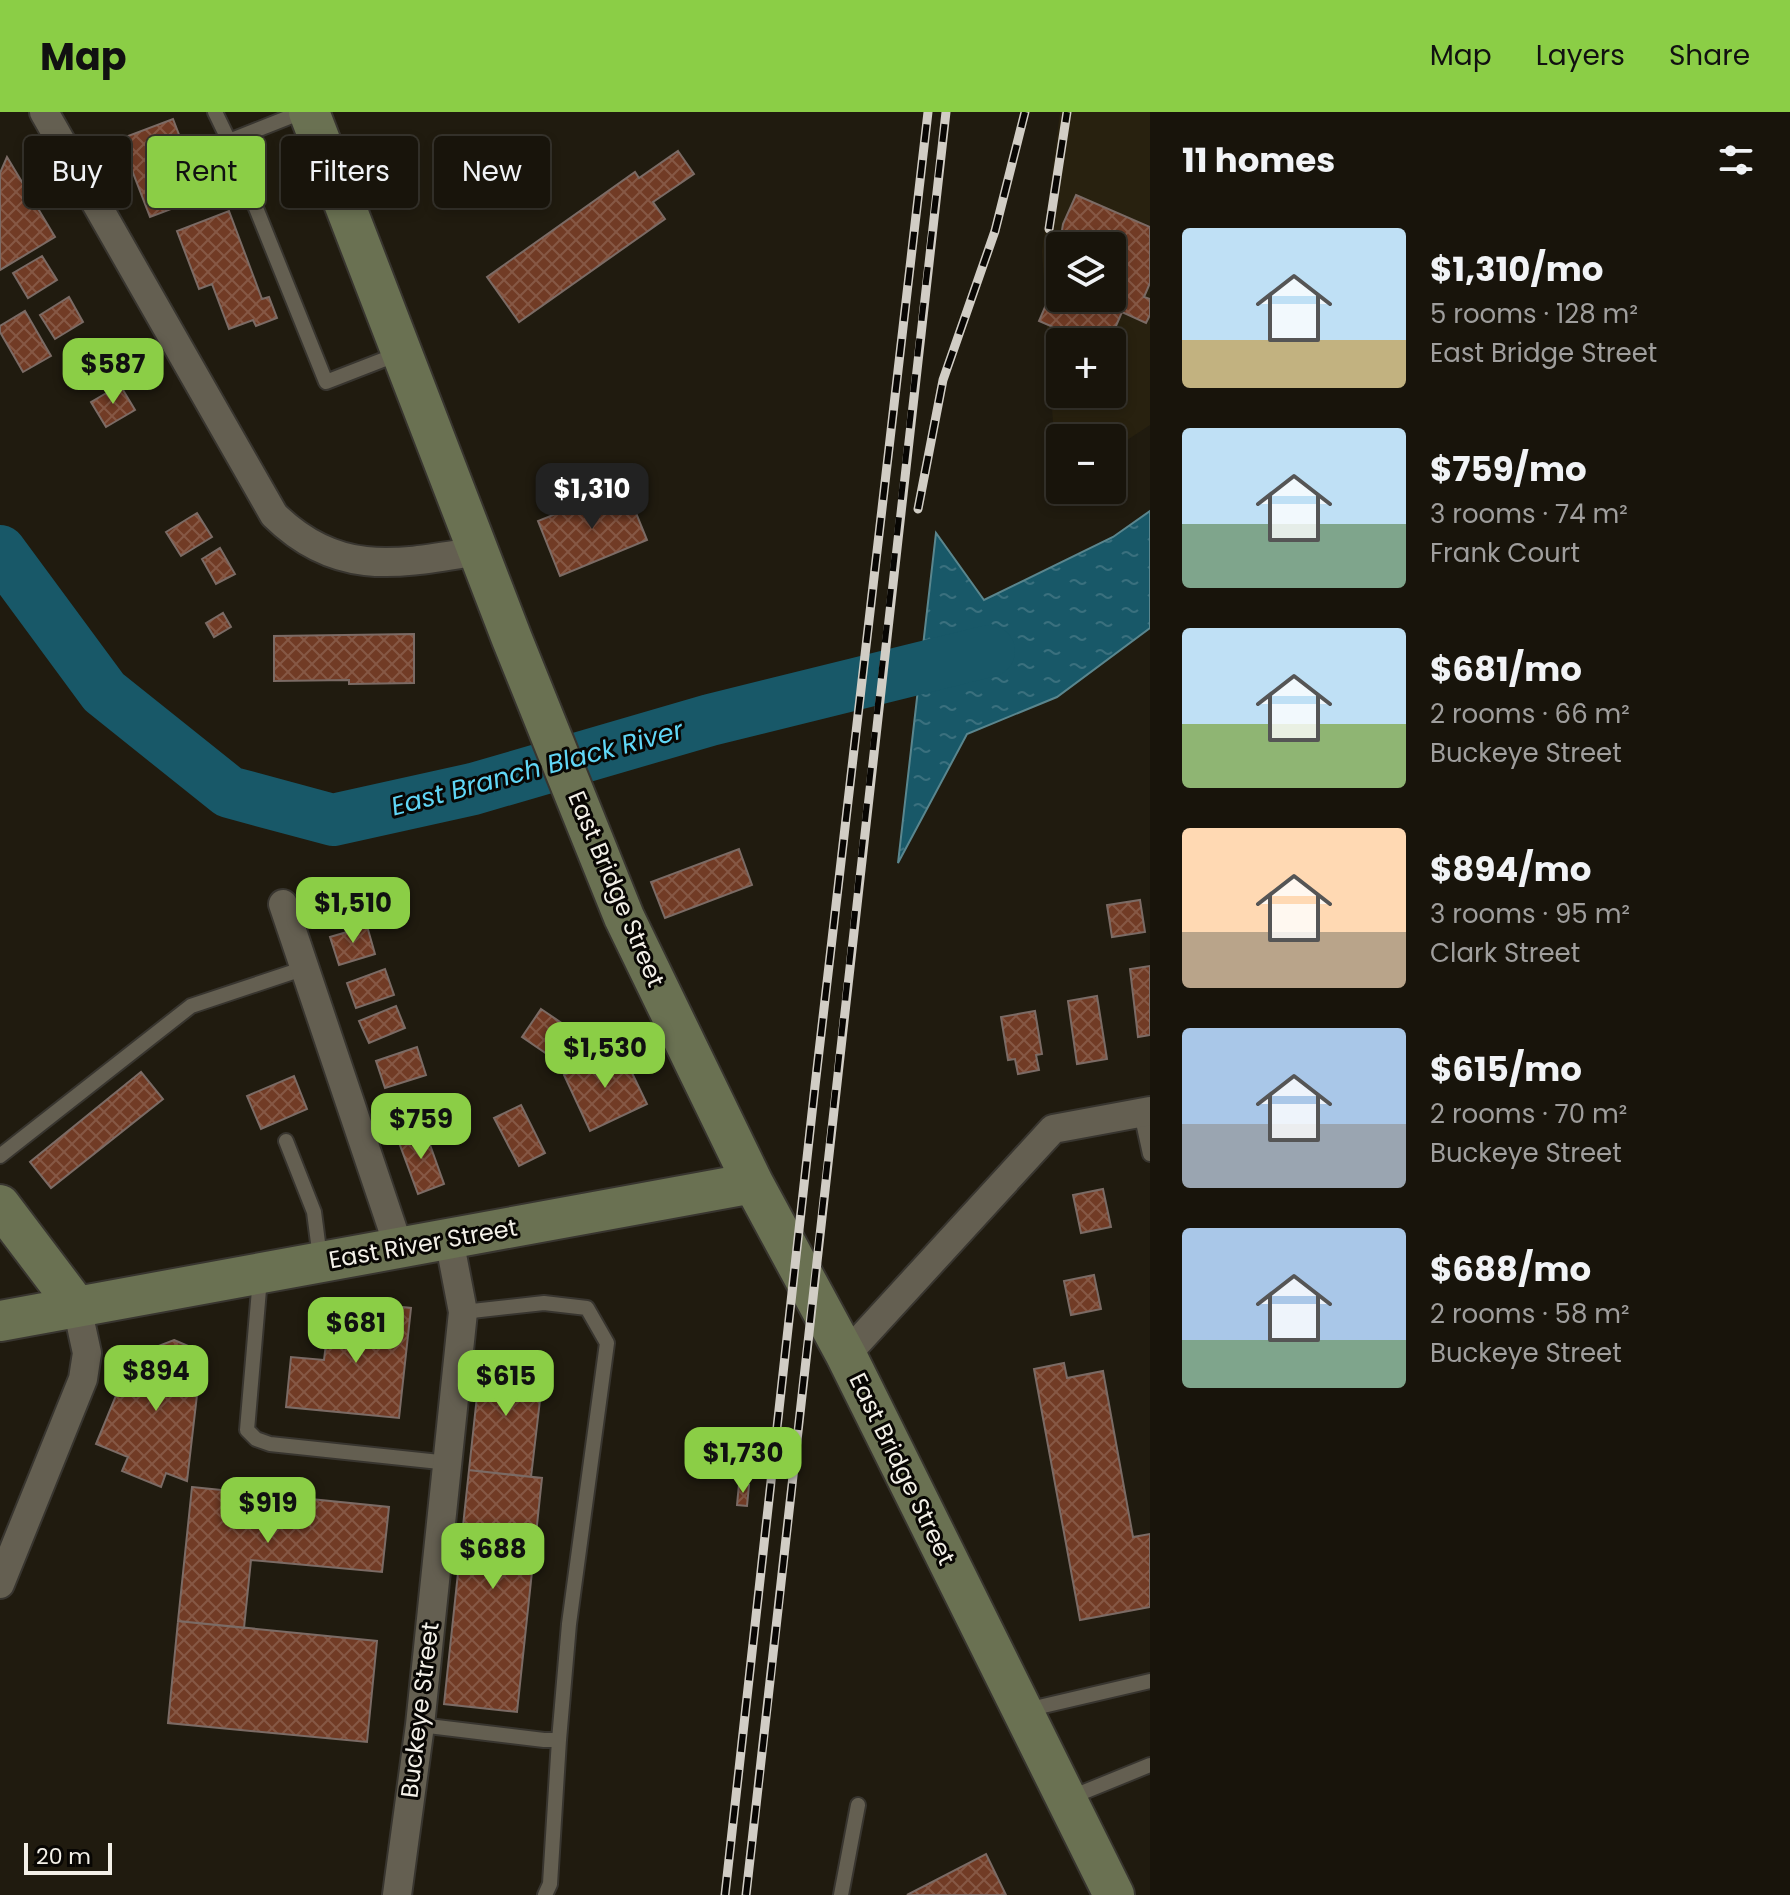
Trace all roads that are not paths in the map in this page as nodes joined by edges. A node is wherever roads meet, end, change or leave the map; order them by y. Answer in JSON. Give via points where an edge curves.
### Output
{"nodes":[{"id":1,"x":44,"y":112,"type":"edge"},
{"id":2,"x":215,"y":112,"type":"edge"},
{"id":3,"x":302,"y":112,"type":"edge"},
{"id":4,"x":309,"y":112,"type":"edge"},
{"id":5,"x":227,"y":136,"type":"edge"},
{"id":6,"x":242,"y":136,"type":"edge"},
{"id":7,"x":256,"y":208,"type":"edge"},
{"id":8,"x":402,"y":352,"type":"junction"},
{"id":9,"x":478,"y":551,"type":"junction"},
{"id":10,"x":283,"y":904,"type":"dead end"},
{"id":11,"x":305,"y":968,"type":"junction"},
{"id":12,"x":1146,"y":1112,"type":"edge"},
{"id":13,"x":286,"y":1141,"type":"dead end"},
{"id":14,"x":1150,"y":1154,"type":"edge"},
{"id":15,"x":0,"y":1156,"type":"edge"},
{"id":16,"x":753,"y":1183,"type":"junction"},
{"id":17,"x":0,"y":1205,"type":"edge"},
{"id":18,"x":449,"y":1239,"type":"junction"},
{"id":19,"x":399,"y":1248,"type":"junction"},
{"id":20,"x":320,"y":1263,"type":"junction"},
{"id":21,"x":260,"y":1274,"type":"junction"},
{"id":22,"x":77,"y":1307,"type":"junction"},
{"id":23,"x":463,"y":1312,"type":"junction"},
{"id":24,"x":0,"y":1321,"type":"edge"},
{"id":25,"x":846,"y":1355,"type":"junction"},
{"id":26,"x":449,"y":1463,"type":"junction"},
{"id":27,"x":0,"y":1584,"type":"edge"},
{"id":28,"x":1150,"y":1681,"type":"edge"},
{"id":29,"x":1021,"y":1711,"type":"junction"},
{"id":30,"x":420,"y":1725,"type":"junction"},
{"id":31,"x":559,"y":1740,"type":"junction"},
{"id":32,"x":1150,"y":1765,"type":"edge"},
{"id":33,"x":1065,"y":1799,"type":"junction"},
{"id":34,"x":858,"y":1805,"type":"dead end"},
{"id":35,"x":397,"y":1895,"type":"edge"},
{"id":36,"x":545,"y":1895,"type":"edge"},
{"id":37,"x":841,"y":1895,"type":"edge"},
{"id":38,"x":1114,"y":1895,"type":"edge"}],
"edges":[{"from":1,"to":9,"type":"street","via":[[274,515],[315,546],[365,563],[403,564]]},
{"from":2,"to":5,"type":"lane"},
{"from":3,"to":6,"type":"lane"},
{"from":4,"to":8,"type":"main road","name":"East Bridge Street"},
{"from":7,"to":8,"type":"lane","via":[[326,382]]},
{"from":8,"to":9,"type":"main road","name":"East Bridge Street"},
{"from":9,"to":16,"type":"main road","name":"East Bridge Street","via":[[624,917]]},
{"from":10,"to":11,"type":"street"},
{"from":11,"to":15,"type":"lane","via":[[191,1006]]},
{"from":11,"to":19,"type":"street"},
{"from":12,"to":14,"type":"lane"},
{"from":12,"to":25,"type":"street","via":[[1053,1129]]},
{"from":13,"to":20,"type":"lane","via":[[314,1212]]},
{"from":16,"to":18,"type":"main road","name":"East River Street"},
{"from":16,"to":25,"type":"main road","name":"East Bridge Street"},
{"from":17,"to":22,"type":"main road"},
{"from":18,"to":19,"type":"main road","name":"East River Street"},
{"from":18,"to":23,"type":"street","name":"Buckeye Street"},
{"from":19,"to":20,"type":"main road","name":"East River Street"},
{"from":20,"to":21,"type":"main road","name":"East River Street"},
{"from":21,"to":22,"type":"main road","name":"East River Street"},
{"from":21,"to":26,"type":"lane","via":[[247,1430],[270,1444]]},
{"from":22,"to":24,"type":"main road","name":"East River Street"},
{"from":22,"to":27,"type":"street","via":[[87,1353],[83,1379]]},
{"from":23,"to":26,"type":"street","name":"Buckeye Street"},
{"from":23,"to":31,"type":"lane","via":[[544,1303],[587,1308],[607,1343]]},
{"from":25,"to":29,"type":"main road","name":"East Bridge Street"},
{"from":26,"to":30,"type":"street","name":"Buckeye Street"},
{"from":28,"to":29,"type":"lane"},
{"from":29,"to":33,"type":"main road","name":"East Bridge Street"},
{"from":30,"to":31,"type":"lane"},
{"from":30,"to":35,"type":"street","name":"Buckeye Street"},
{"from":31,"to":36,"type":"lane"},
{"from":32,"to":33,"type":"lane"},
{"from":33,"to":38,"type":"main road","name":"East Bridge Street"},
{"from":34,"to":37,"type":"lane"}]}
